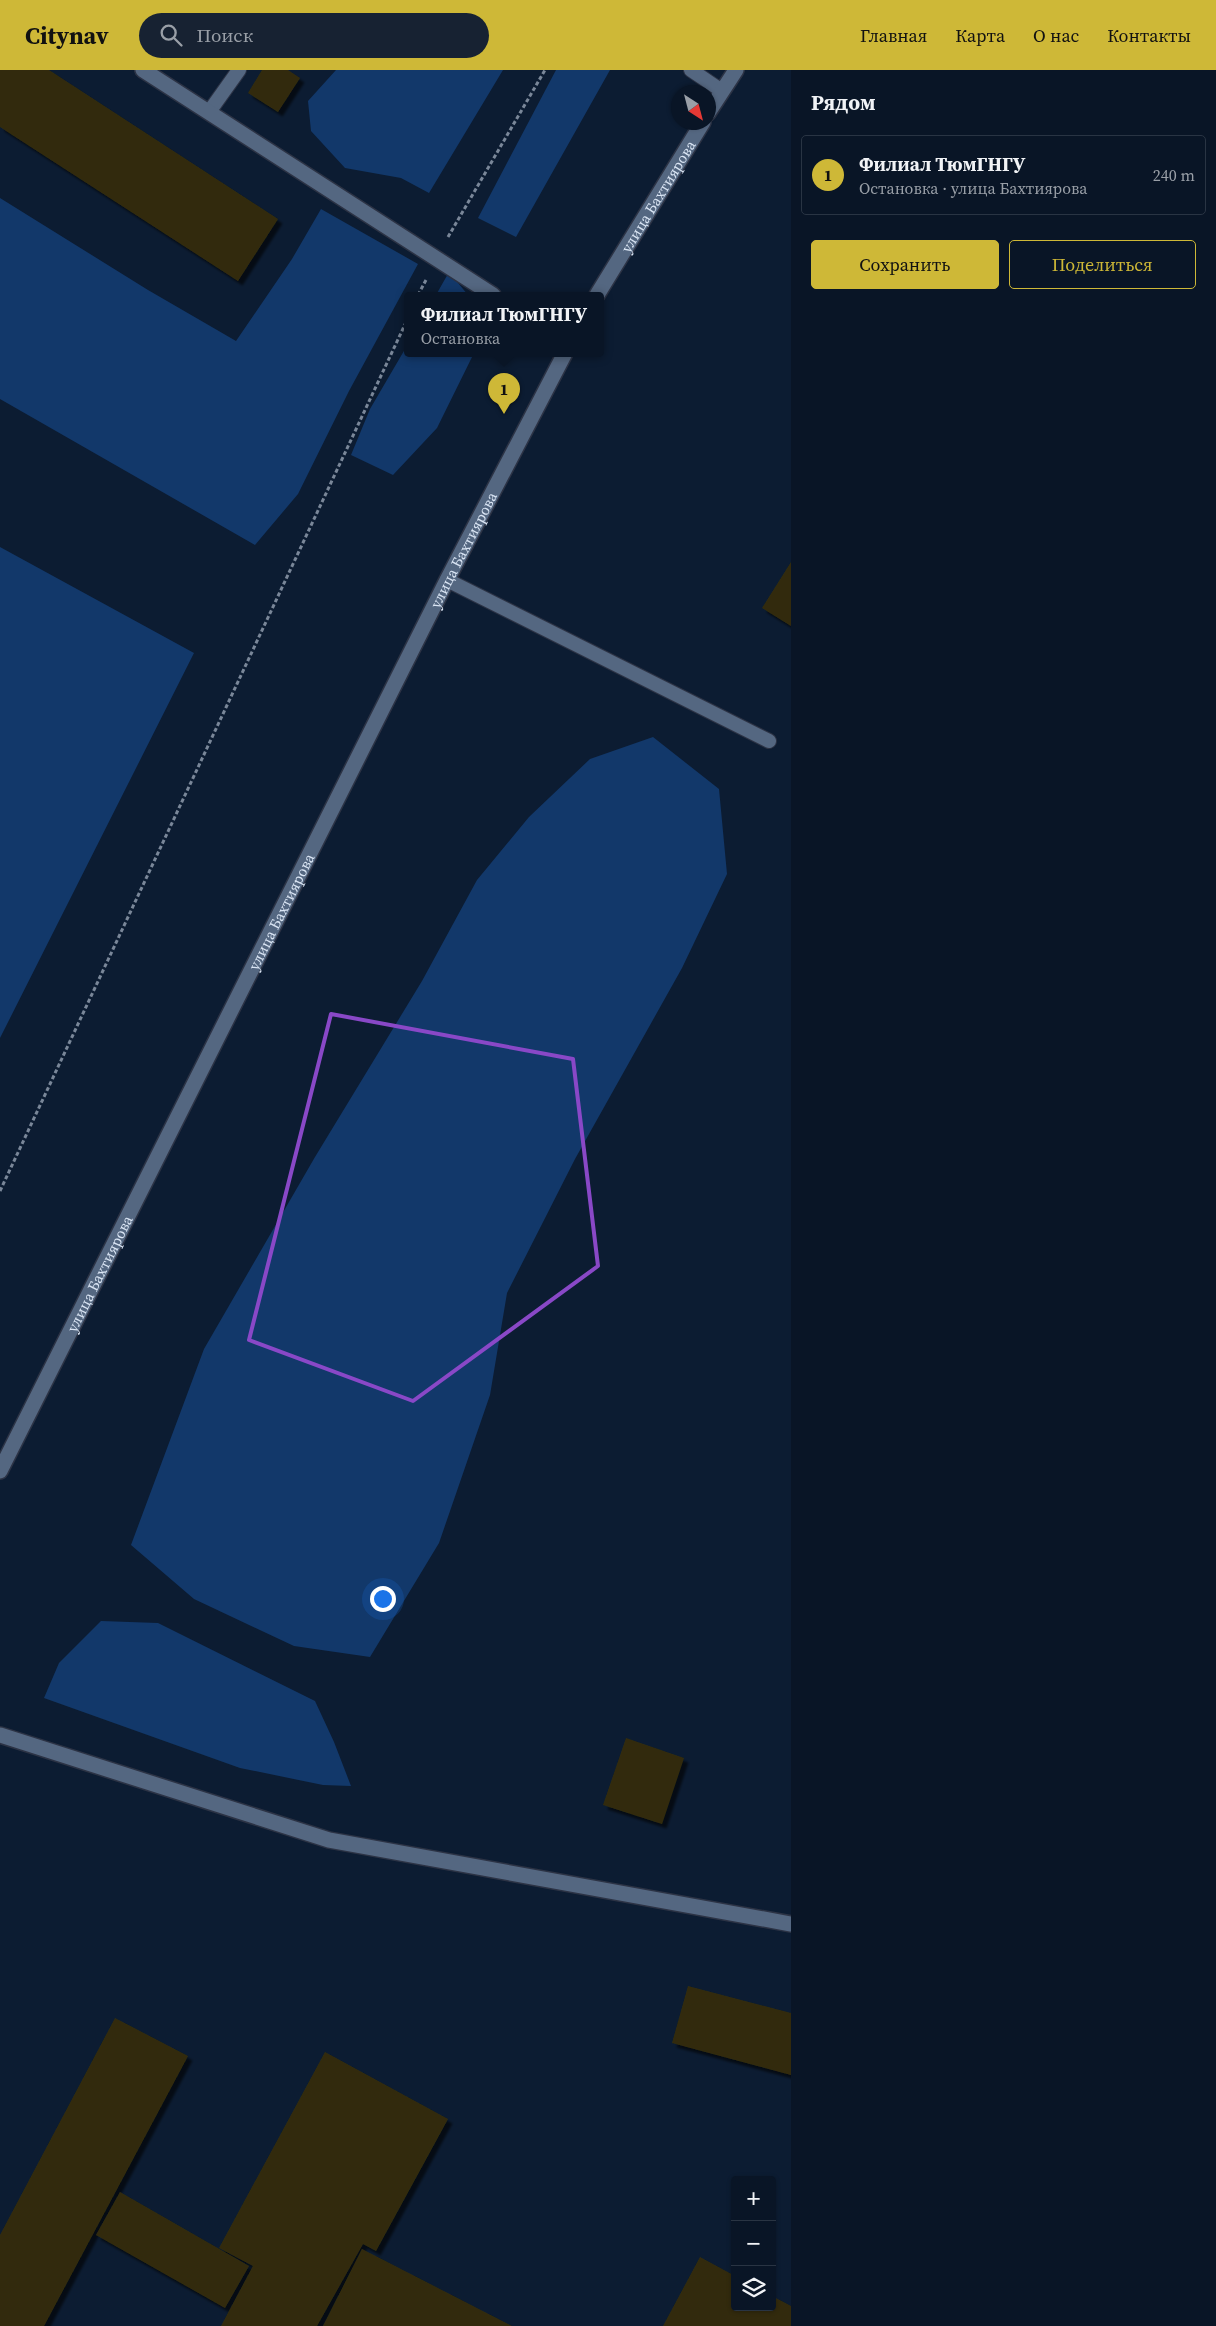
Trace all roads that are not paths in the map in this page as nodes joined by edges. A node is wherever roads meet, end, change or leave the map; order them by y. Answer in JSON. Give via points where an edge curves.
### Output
{"nodes":[{"id":1,"x":143,"y":70,"type":"edge"},
{"id":2,"x":239,"y":70,"type":"edge"},
{"id":3,"x":692,"y":70,"type":"edge"},
{"id":4,"x":736,"y":70,"type":"edge"},
{"id":5,"x":722,"y":92,"type":"junction"},
{"id":6,"x":716,"y":101,"type":"edge"},
{"id":7,"x":209,"y":112,"type":"junction"},
{"id":8,"x":698,"y":130,"type":"edge"},
{"id":9,"x":488,"y":292,"type":"edge"},
{"id":10,"x":599,"y":292,"type":"edge"},
{"id":11,"x":563,"y":357,"type":"edge"},
{"id":12,"x":447,"y":580,"type":"junction"},
{"id":13,"x":769,"y":741,"type":"dead end"},
{"id":14,"x":0,"y":1472,"type":"edge"},
{"id":15,"x":0,"y":1735,"type":"edge"},
{"id":16,"x":791,"y":1924,"type":"edge"}],
"edges":[{"from":1,"to":7,"type":"main road"},
{"from":2,"to":7,"type":"lane"},
{"from":3,"to":5,"type":"lane"},
{"from":4,"to":5,"type":"main road"},
{"from":5,"to":6,"type":"main road"},
{"from":7,"to":9,"type":"main road"},
{"from":8,"to":10,"type":"main road","name":"улица Бахтиярова"},
{"from":11,"to":12,"type":"main road","name":"улица Бахтиярова"},
{"from":12,"to":13,"type":"lane"},
{"from":12,"to":14,"type":"main road","name":"улица Бахтиярова"},
{"from":15,"to":16,"type":"main road","via":[[329,1840]]}]}
